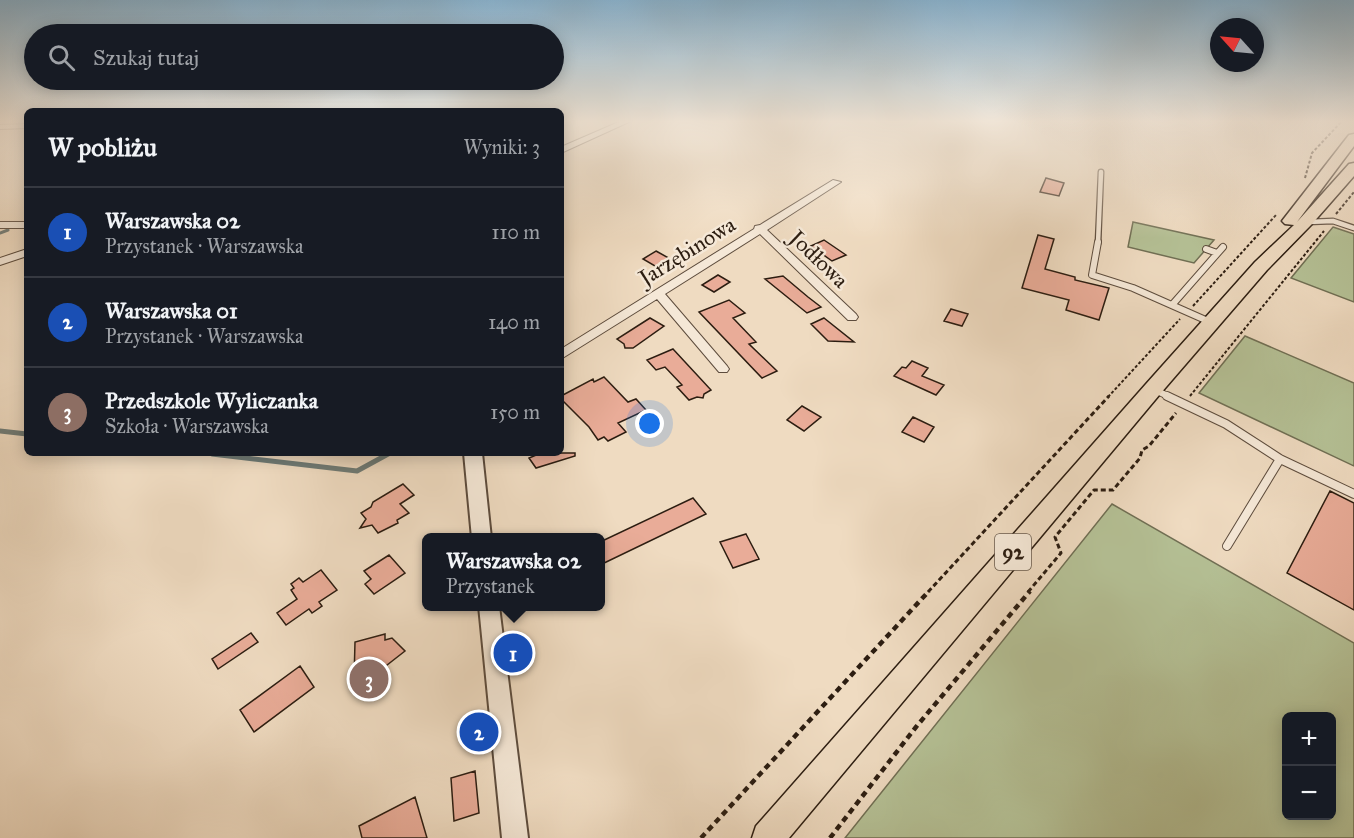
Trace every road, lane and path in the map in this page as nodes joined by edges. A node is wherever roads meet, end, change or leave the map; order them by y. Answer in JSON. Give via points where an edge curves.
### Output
{"nodes":[{"id":1,"x":1310,"y":160,"type":"edge"},
{"id":2,"x":1335,"y":160,"type":"edge"},
{"id":3,"x":1101,"y":172,"type":"dead end"},
{"id":4,"x":1352,"y":174,"type":"edge"},
{"id":5,"x":836,"y":182,"type":"dead end"},
{"id":6,"x":1302,"y":186,"type":"dead end"},
{"id":7,"x":1354,"y":192,"type":"edge"},
{"id":8,"x":1281,"y":209,"type":"dead end"},
{"id":9,"x":1333,"y":221,"type":"junction"},
{"id":10,"x":1306,"y":222,"type":"junction"},
{"id":11,"x":0,"y":225,"type":"edge"},
{"id":12,"x":24,"y":225,"type":"edge"},
{"id":13,"x":759,"y":228,"type":"junction"},
{"id":14,"x":1354,"y":228,"type":"edge"},
{"id":15,"x":1223,"y":247,"type":"dead end"},
{"id":16,"x":1206,"y":249,"type":"dead end"},
{"id":17,"x":24,"y":253,"type":"edge"},
{"id":18,"x":1217,"y":253,"type":"junction"},
{"id":19,"x":0,"y":262,"type":"edge"},
{"id":20,"x":1261,"y":266,"type":"junction"},
{"id":21,"x":658,"y":293,"type":"junction"},
{"id":22,"x":1172,"y":305,"type":"junction"},
{"id":23,"x":1187,"y":311,"type":"junction"},
{"id":24,"x":852,"y":318,"type":"dead end"},
{"id":25,"x":1212,"y":323,"type":"junction"},
{"id":26,"x":564,"y":353,"type":"edge"},
{"id":27,"x":723,"y":369,"type":"dead end"},
{"id":28,"x":1153,"y":389,"type":"junction"},
{"id":29,"x":1184,"y":404,"type":"junction"},
{"id":30,"x":473,"y":456,"type":"edge"},
{"id":31,"x":1280,"y":459,"type":"junction"},
{"id":32,"x":1354,"y":494,"type":"edge"},
{"id":33,"x":482,"y":533,"type":"edge"},
{"id":34,"x":1227,"y":546,"type":"dead end"},
{"id":35,"x":490,"y":611,"type":"edge"},
{"id":36,"x":515,"y":838,"type":"edge"},
{"id":37,"x":701,"y":838,"type":"edge"},
{"id":38,"x":768,"y":838,"type":"edge"},
{"id":39,"x":830,"y":838,"type":"edge"}],
"edges":[{"from":1,"to":6,"type":"path"},
{"from":2,"to":20,"type":"main road","number":"92","via":[[1279,234]]},
{"from":3,"to":22,"type":"lane","via":[[1092,275]]},
{"from":4,"to":10,"type":"main road","number":"92"},
{"from":5,"to":13,"type":"street","name":"Jarzębinowa"},
{"from":7,"to":9,"type":"path"},
{"from":8,"to":23,"type":"path"},
{"from":9,"to":10,"type":"lane"},
{"from":9,"to":14,"type":"lane"},
{"from":9,"to":29,"type":"path"},
{"from":10,"to":20,"type":"main road","number":"92"},
{"from":11,"to":12,"type":"street"},
{"from":13,"to":21,"type":"street","name":"Jarzębinowa"},
{"from":13,"to":24,"type":"street","name":"Jodłowa"},
{"from":15,"to":18,"type":"lane"},
{"from":16,"to":18,"type":"lane"},
{"from":17,"to":19,"type":"street"},
{"from":18,"to":22,"type":"lane"},
{"from":20,"to":25,"type":"main road","number":"92"},
{"from":21,"to":26,"type":"street","name":"Jarzębinowa"},
{"from":21,"to":27,"type":"street"},
{"from":22,"to":23,"type":"lane"},
{"from":23,"to":25,"type":"lane"},
{"from":23,"to":37,"type":"path"},
{"from":25,"to":28,"type":"main road","number":"92"},
{"from":28,"to":29,"type":"lane"},
{"from":28,"to":38,"type":"main road","number":"92"},
{"from":29,"to":31,"type":"lane","via":[[1245,434]]},
{"from":29,"to":39,"type":"path","via":[[1142,450],[1140,458],[1113,490],[1094,490],[1055,537],[1061,553]]},
{"from":30,"to":33,"type":"street"},
{"from":31,"to":32,"type":"lane"},
{"from":31,"to":34,"type":"lane"},
{"from":35,"to":36,"type":"street"}]}
